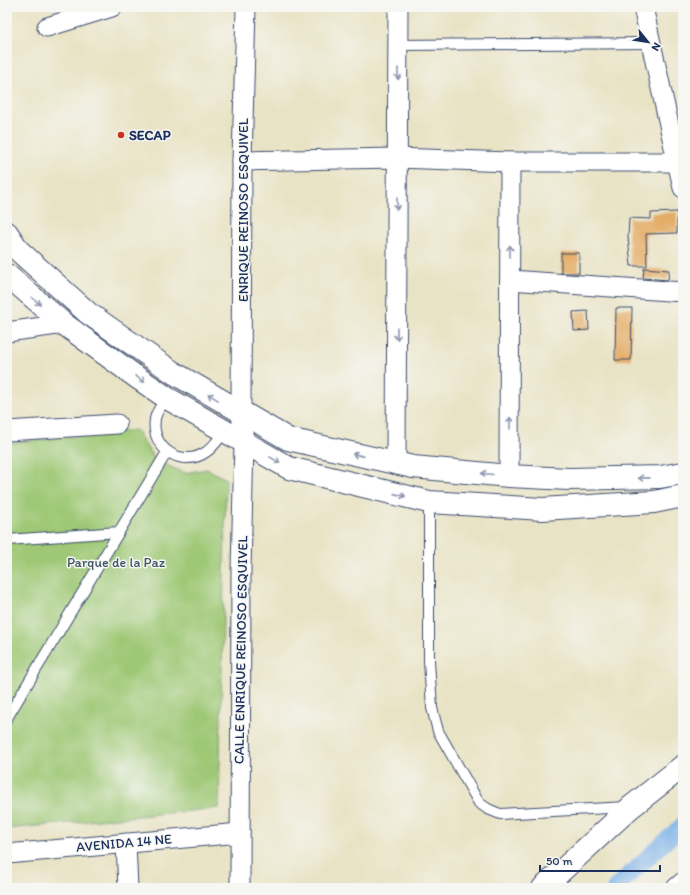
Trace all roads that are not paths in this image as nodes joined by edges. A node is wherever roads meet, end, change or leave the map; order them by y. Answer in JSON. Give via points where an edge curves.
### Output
{"nodes":[{"id":1,"x":112,"y":7,"type":"edge"},
{"id":2,"x":246,"y":7,"type":"edge"},
{"id":3,"x":398,"y":7,"type":"edge"},
{"id":4,"x":643,"y":7,"type":"edge"},
{"id":5,"x":47,"y":27,"type":"dead end"},
{"id":6,"x":651,"y":43,"type":"junction"},
{"id":7,"x":398,"y":46,"type":"junction"},
{"id":8,"x":678,"y":156,"type":"edge"},
{"id":9,"x":397,"y":158,"type":"junction"},
{"id":10,"x":242,"y":161,"type":"junction"},
{"id":11,"x":510,"y":162,"type":"junction"},
{"id":12,"x":683,"y":188,"type":"edge"},
{"id":13,"x":7,"y":233,"type":"edge"},
{"id":14,"x":7,"y":275,"type":"edge"},
{"id":15,"x":510,"y":280,"type":"junction"},
{"id":16,"x":683,"y":292,"type":"edge"},
{"id":17,"x":64,"y":324,"type":"junction"},
{"id":18,"x":7,"y":332,"type":"edge"},
{"id":19,"x":167,"y":398,"type":"junction"},
{"id":20,"x":241,"y":413,"type":"junction"},
{"id":21,"x":117,"y":424,"type":"dead end"},
{"id":22,"x":7,"y":431,"type":"edge"},
{"id":23,"x":224,"y":431,"type":"junction"},
{"id":24,"x":244,"y":442,"type":"junction"},
{"id":25,"x":167,"y":452,"type":"junction"},
{"id":26,"x":396,"y":464,"type":"junction"},
{"id":27,"x":683,"y":472,"type":"edge"},
{"id":28,"x":509,"y":476,"type":"junction"},
{"id":29,"x":683,"y":496,"type":"edge"},
{"id":30,"x":429,"y":502,"type":"junction"},
{"id":31,"x":119,"y":532,"type":"junction"},
{"id":32,"x":7,"y":540,"type":"edge"},
{"id":33,"x":7,"y":718,"type":"edge"},
{"id":34,"x":683,"y":766,"type":"edge"},
{"id":35,"x":632,"y":807,"type":"junction"},
{"id":36,"x":240,"y":833,"type":"junction"},
{"id":37,"x":126,"y":843,"type":"junction"},
{"id":38,"x":7,"y":854,"type":"edge"},
{"id":39,"x":683,"y":882,"type":"edge"},
{"id":40,"x":128,"y":888,"type":"edge"},
{"id":41,"x":240,"y":888,"type":"edge"},
{"id":42,"x":543,"y":888,"type":"edge"},
{"id":43,"x":676,"y":888,"type":"edge"}],
"edges":[{"from":1,"to":5,"type":"street"},
{"from":2,"to":10,"type":"street","name":"ENRIQUE REINOSO ESQUIVEL"},
{"from":3,"to":7,"type":"street"},
{"from":4,"to":6,"type":"street"},
{"from":6,"to":7,"type":"lane"},
{"from":6,"to":8,"type":"street"},
{"from":7,"to":9,"type":"street","one_way":true},
{"from":8,"to":11,"type":"street"},
{"from":8,"to":12,"type":"street"},
{"from":9,"to":10,"type":"street"},
{"from":9,"to":11,"type":"street"},
{"from":9,"to":26,"type":"street","one_way":true},
{"from":10,"to":20,"type":"street","name":"ENRIQUE REINOSO ESQUIVEL"},
{"from":15,"to":11,"type":"street","one_way":true},
{"from":20,"to":13,"type":"main road","one_way":true,"via":[[174,373],[88,313],[19,250]]},
{"from":14,"to":17,"type":"main road","one_way":true},
{"from":15,"to":16,"type":"street"},
{"from":28,"to":15,"type":"street","one_way":true},
{"from":17,"to":18,"type":"street"},
{"from":17,"to":19,"type":"main road","one_way":true},
{"from":19,"to":23,"type":"main road"},
{"from":19,"to":25,"type":"lane","via":[[158,410],[154,428],[160,445]]},
{"from":20,"to":24,"type":"street","name":"CALLE ENRIQUE REINOSO ESQUIVEL"},
{"from":26,"to":20,"type":"main road","one_way":true,"via":[[288,438]]},
{"from":21,"to":22,"type":"street"},
{"from":23,"to":24,"type":"main road"},
{"from":23,"to":25,"type":"lane","via":[[207,452],[198,457],[187,459]]},
{"from":24,"to":30,"type":"main road","one_way":true,"via":[[289,468]]},
{"from":24,"to":36,"type":"street","name":"CALLE ENRIQUE REINOSO ESQUIVEL"},
{"from":25,"to":31,"type":"lane"},
{"from":28,"to":26,"type":"main road","one_way":true},
{"from":27,"to":28,"type":"main road","one_way":true,"via":[[660,477],[569,479]]},
{"from":29,"to":30,"type":"main road","via":[[654,502],[542,509]]},
{"from":30,"to":35,"type":"lane","via":[[429,661],[432,708],[438,731],[479,803],[500,814]]},
{"from":31,"to":32,"type":"lane"},
{"from":31,"to":33,"type":"lane"},
{"from":34,"to":35,"type":"main road"},
{"from":35,"to":42,"type":"main road"},
{"from":36,"to":37,"type":"street","name":"AVENIDA 14 NE"},
{"from":36,"to":41,"type":"street","name":"CALLE ENRIQUE REINOSO ESQUIVEL"},
{"from":37,"to":38,"type":"street","name":"AVENIDA 14 NE"},
{"from":37,"to":40,"type":"street"},
{"from":39,"to":43,"type":"street"}]}
